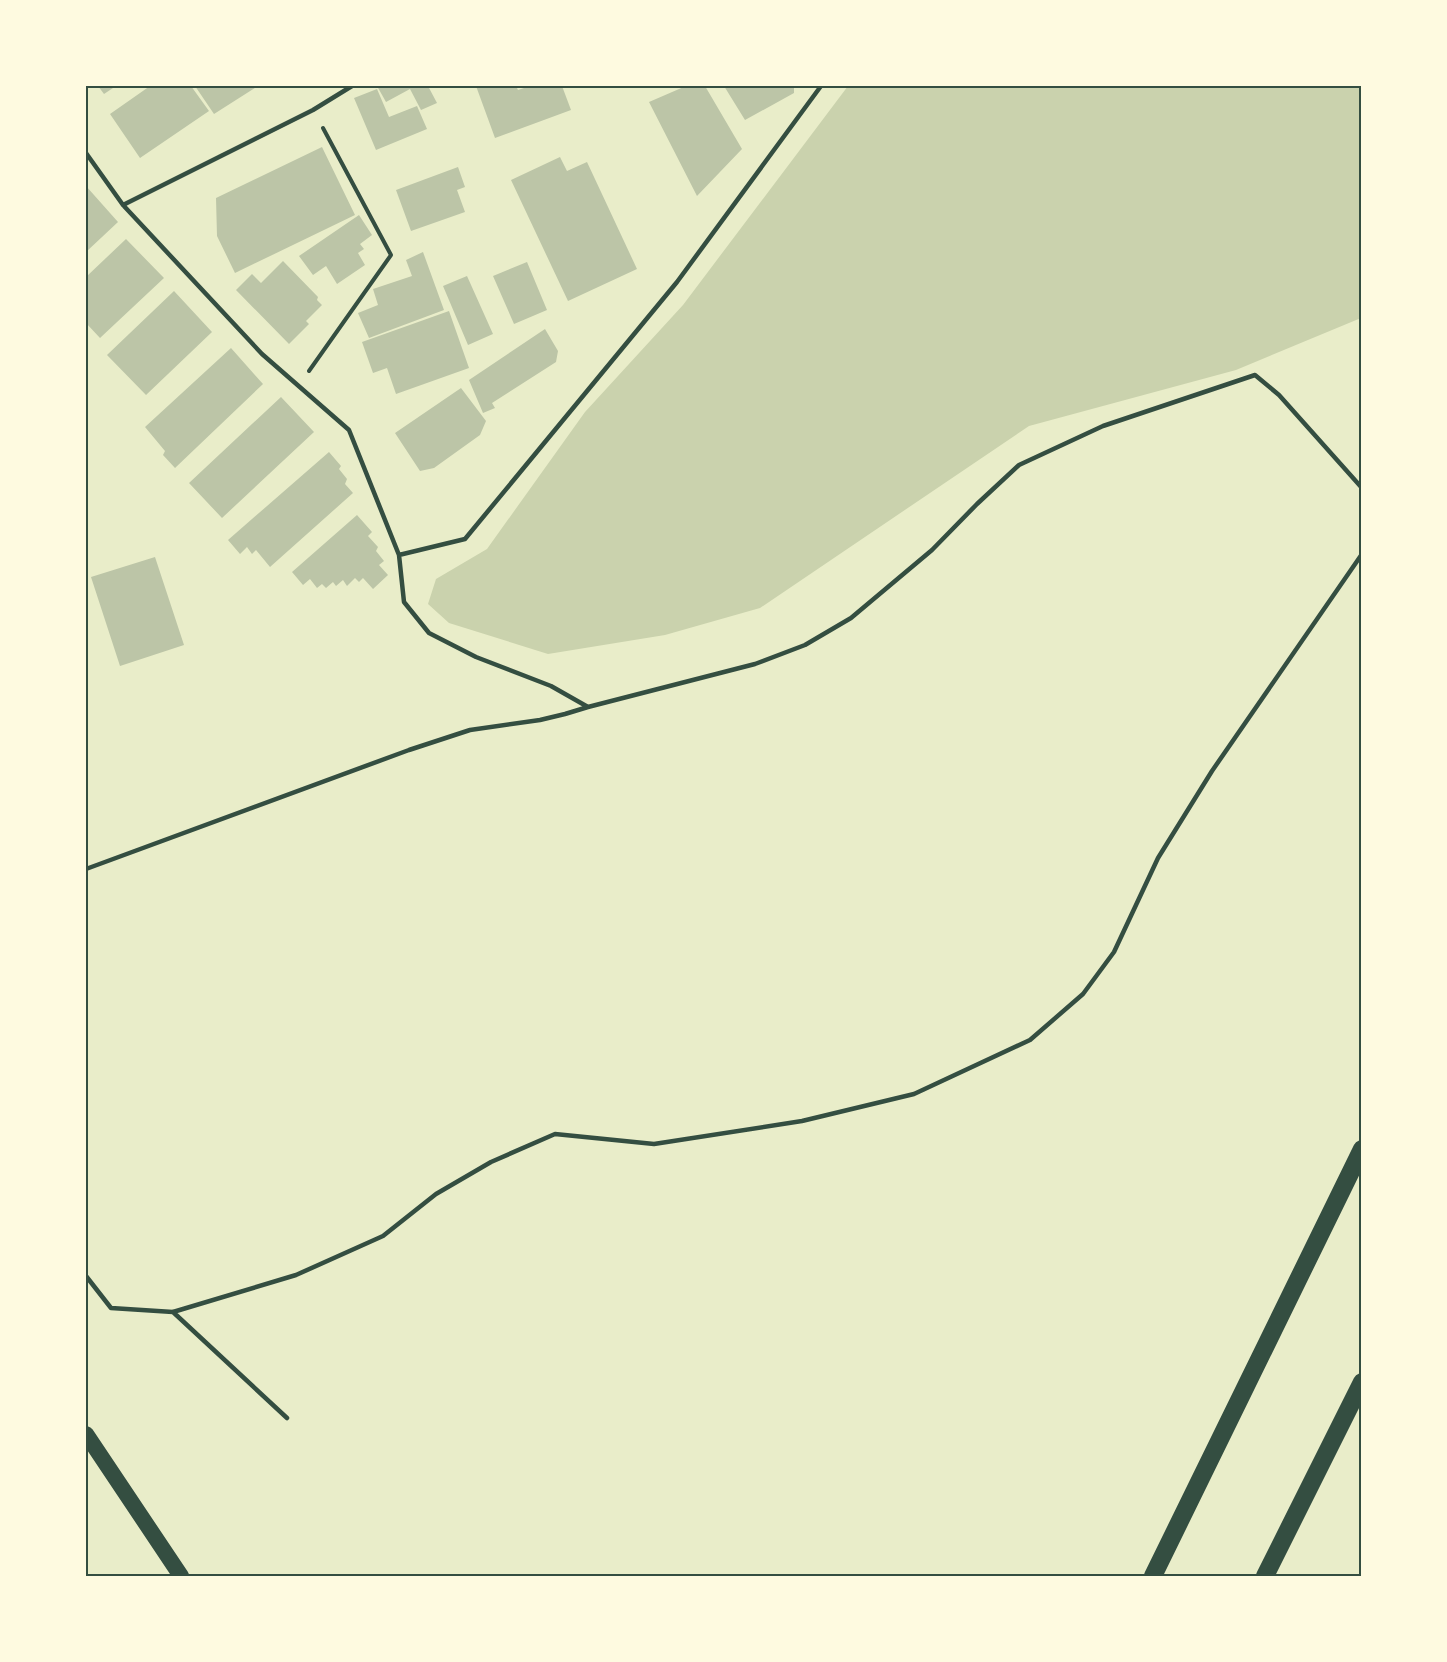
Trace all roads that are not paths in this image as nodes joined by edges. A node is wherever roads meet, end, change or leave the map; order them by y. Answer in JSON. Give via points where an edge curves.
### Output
{"nodes":[{"id":1,"x":352,"y":86,"type":"edge"},
{"id":2,"x":821,"y":86,"type":"edge"},
{"id":3,"x":86,"y":153,"type":"edge"},
{"id":4,"x":123,"y":205,"type":"junction"},
{"id":5,"x":1362,"y":488,"type":"edge"},
{"id":6,"x":1362,"y":554,"type":"edge"},
{"id":7,"x":399,"y":555,"type":"junction"},
{"id":8,"x":588,"y":706,"type":"junction"},
{"id":9,"x":86,"y":869,"type":"edge"},
{"id":10,"x":1362,"y":1149,"type":"edge"},
{"id":11,"x":86,"y":1276,"type":"edge"},
{"id":12,"x":173,"y":1312,"type":"junction"},
{"id":13,"x":1362,"y":1382,"type":"edge"},
{"id":14,"x":287,"y":1418,"type":"dead end"},
{"id":15,"x":86,"y":1434,"type":"edge"},
{"id":16,"x":181,"y":1576,"type":"edge"},
{"id":17,"x":1154,"y":1576,"type":"edge"},
{"id":18,"x":1265,"y":1576,"type":"edge"}],
"edges":[{"from":1,"to":4,"type":"lane","via":[[313,110]]},
{"from":2,"to":7,"type":"lane","via":[[677,282],[465,538]]},
{"from":3,"to":4,"type":"lane"},
{"from":4,"to":7,"type":"lane","via":[[262,354],[349,430]]},
{"from":5,"to":8,"type":"lane","via":[[1279,395],[1255,375],[1103,426],[1019,465],[933,550],[851,618],[805,645],[755,664]]},
{"from":6,"to":12,"type":"lane","via":[[1206,780],[1158,858],[1114,952],[1083,994],[1029,1040],[914,1094],[802,1121],[654,1144],[555,1134],[491,1162],[436,1194],[383,1236],[296,1275]]},
{"from":7,"to":8,"type":"lane","via":[[404,602],[429,633]]},
{"from":8,"to":9,"type":"lane","via":[[548,718],[471,730],[409,750]]},
{"from":10,"to":17,"type":"highway"},
{"from":11,"to":12,"type":"lane","via":[[111,1308]]},
{"from":12,"to":14,"type":"lane"},
{"from":13,"to":18,"type":"highway"},
{"from":15,"to":16,"type":"highway"}]}
